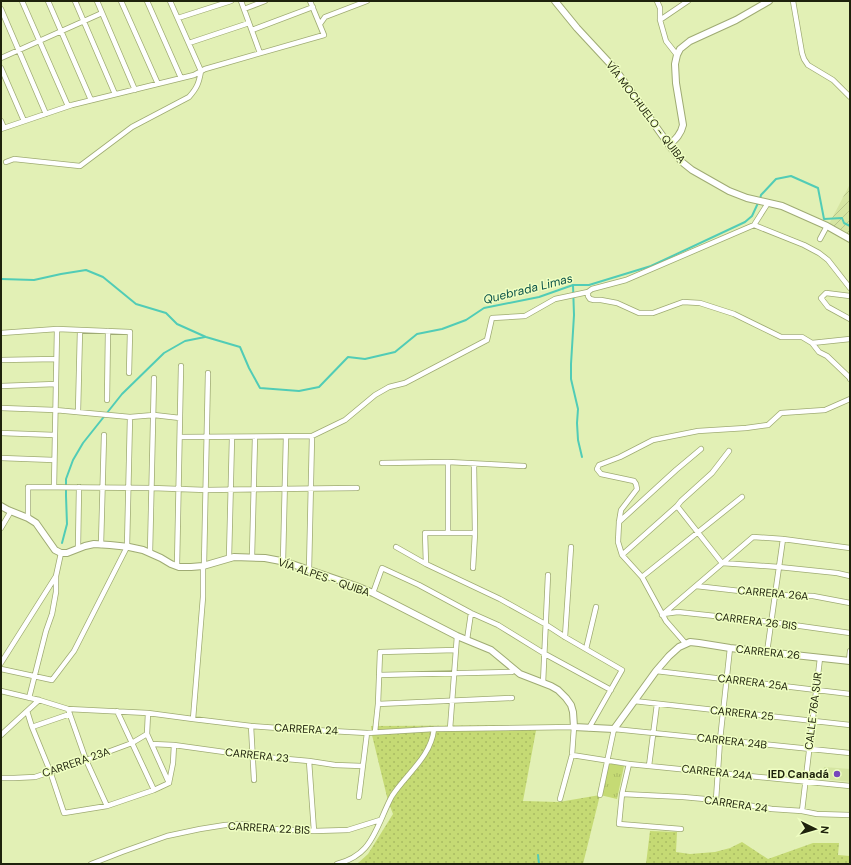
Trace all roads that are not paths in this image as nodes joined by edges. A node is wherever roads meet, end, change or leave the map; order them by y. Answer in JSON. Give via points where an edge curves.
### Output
{"nodes":[{"id":1,"x":22,"y":1,"type":"edge"},
{"id":2,"x":48,"y":1,"type":"edge"},
{"id":3,"x":75,"y":1,"type":"edge"},
{"id":4,"x":97,"y":1,"type":"edge"},
{"id":5,"x":121,"y":1,"type":"edge"},
{"id":6,"x":147,"y":1,"type":"edge"},
{"id":7,"x":170,"y":1,"type":"edge"},
{"id":8,"x":231,"y":1,"type":"edge"},
{"id":9,"x":241,"y":1,"type":"edge"},
{"id":10,"x":265,"y":1,"type":"edge"},
{"id":11,"x":310,"y":1,"type":"edge"},
{"id":12,"x":367,"y":1,"type":"edge"},
{"id":13,"x":555,"y":1,"type":"edge"},
{"id":14,"x":657,"y":1,"type":"edge"},
{"id":15,"x":688,"y":1,"type":"edge"},
{"id":16,"x":769,"y":1,"type":"edge"},
{"id":17,"x":793,"y":1,"type":"edge"},
{"id":18,"x":313,"y":7,"type":"junction"},
{"id":19,"x":1,"y":9,"type":"edge"},
{"id":20,"x":244,"y":9,"type":"junction"},
{"id":21,"x":102,"y":13,"type":"junction"},
{"id":22,"x":178,"y":18,"type":"junction"},
{"id":23,"x":660,"y":20,"type":"junction"},
{"id":24,"x":84,"y":21,"type":"junction"},
{"id":25,"x":249,"y":23,"type":"junction"},
{"id":26,"x":320,"y":24,"type":"junction"},
{"id":27,"x":252,"y":30,"type":"junction"},
{"id":28,"x":61,"y":31,"type":"junction"},
{"id":29,"x":40,"y":41,"type":"junction"},
{"id":30,"x":189,"y":43,"type":"junction"},
{"id":31,"x":19,"y":50,"type":"junction"},
{"id":32,"x":260,"y":53,"type":"junction"},
{"id":33,"x":677,"y":55,"type":"junction"},
{"id":34,"x":1,"y":58,"type":"edge"},
{"id":35,"x":1,"y":68,"type":"edge"},
{"id":36,"x":201,"y":71,"type":"junction"},
{"id":37,"x":181,"y":78,"type":"junction"},
{"id":38,"x":158,"y":84,"type":"junction"},
{"id":39,"x":135,"y":90,"type":"junction"},
{"id":40,"x":115,"y":94,"type":"junction"},
{"id":41,"x":850,"y":97,"type":"edge"},
{"id":42,"x":91,"y":100,"type":"junction"},
{"id":43,"x":68,"y":106,"type":"junction"},
{"id":44,"x":46,"y":114,"type":"junction"},
{"id":45,"x":1,"y":121,"type":"edge"},
{"id":46,"x":24,"y":121,"type":"junction"},
{"id":47,"x":2,"y":128,"type":"edge"},
{"id":48,"x":669,"y":145,"type":"junction"},
{"id":49,"x":6,"y":162,"type":"dead end"},
{"id":50,"x":765,"y":202,"type":"junction"},
{"id":51,"x":754,"y":225,"type":"junction"},
{"id":52,"x":827,"y":226,"type":"junction"},
{"id":53,"x":820,"y":239,"type":"dead end"},
{"id":54,"x":850,"y":239,"type":"edge"},
{"id":55,"x":850,"y":288,"type":"edge"},
{"id":56,"x":588,"y":292,"type":"junction"},
{"id":57,"x":850,"y":296,"type":"edge"},
{"id":58,"x":850,"y":319,"type":"edge"},
{"id":59,"x":57,"y":329,"type":"junction"},
{"id":60,"x":80,"y":330,"type":"junction"},
{"id":61,"x":108,"y":331,"type":"junction"},
{"id":62,"x":1,"y":333,"type":"edge"},
{"id":63,"x":850,"y":339,"type":"edge"},
{"id":64,"x":812,"y":343,"type":"junction"},
{"id":65,"x":56,"y":359,"type":"junction"},
{"id":66,"x":1,"y":360,"type":"edge"},
{"id":67,"x":181,"y":366,"type":"dead end"},
{"id":68,"x":129,"y":373,"type":"dead end"},
{"id":69,"x":208,"y":373,"type":"dead end"},
{"id":70,"x":154,"y":378,"type":"dead end"},
{"id":71,"x":850,"y":379,"type":"edge"},
{"id":72,"x":56,"y":384,"type":"junction"},
{"id":73,"x":1,"y":386,"type":"edge"},
{"id":74,"x":850,"y":399,"type":"edge"},
{"id":75,"x":107,"y":400,"type":"dead end"},
{"id":76,"x":1,"y":408,"type":"edge"},
{"id":77,"x":55,"y":410,"type":"junction"},
{"id":78,"x":78,"y":412,"type":"junction"},
{"id":79,"x":154,"y":415,"type":"junction"},
{"id":80,"x":130,"y":417,"type":"junction"},
{"id":81,"x":180,"y":418,"type":"junction"},
{"id":82,"x":1,"y":433,"type":"edge"},
{"id":83,"x":55,"y":435,"type":"junction"},
{"id":84,"x":104,"y":435,"type":"dead end"},
{"id":85,"x":255,"y":436,"type":"junction"},
{"id":86,"x":286,"y":436,"type":"junction"},
{"id":87,"x":312,"y":436,"type":"junction"},
{"id":88,"x":180,"y":437,"type":"junction"},
{"id":89,"x":207,"y":437,"type":"junction"},
{"id":90,"x":232,"y":437,"type":"junction"},
{"id":91,"x":701,"y":449,"type":"dead end"},
{"id":92,"x":729,"y":451,"type":"dead end"},
{"id":93,"x":1,"y":458,"type":"edge"},
{"id":94,"x":54,"y":460,"type":"junction"},
{"id":95,"x":382,"y":462,"type":"dead end"},
{"id":96,"x":448,"y":462,"type":"junction"},
{"id":97,"x":474,"y":464,"type":"junction"},
{"id":98,"x":524,"y":466,"type":"dead end"},
{"id":99,"x":54,"y":487,"type":"junction"},
{"id":100,"x":79,"y":487,"type":"junction"},
{"id":101,"x":103,"y":488,"type":"junction"},
{"id":102,"x":129,"y":488,"type":"junction"},
{"id":103,"x":152,"y":488,"type":"junction"},
{"id":104,"x":357,"y":488,"type":"dead end"},
{"id":105,"x":178,"y":489,"type":"junction"},
{"id":106,"x":231,"y":489,"type":"junction"},
{"id":107,"x":254,"y":489,"type":"junction"},
{"id":108,"x":285,"y":489,"type":"junction"},
{"id":109,"x":311,"y":489,"type":"junction"},
{"id":110,"x":206,"y":490,"type":"junction"},
{"id":111,"x":742,"y":497,"type":"dead end"},
{"id":112,"x":1,"y":506,"type":"edge"},
{"id":113,"x":677,"y":506,"type":"junction"},
{"id":114,"x":11,"y":511,"type":"junction"},
{"id":115,"x":28,"y":518,"type":"junction"},
{"id":116,"x":618,"y":522,"type":"junction"},
{"id":117,"x":1,"y":528,"type":"edge"},
{"id":118,"x":697,"y":532,"type":"junction"},
{"id":119,"x":448,"y":533,"type":"junction"},
{"id":120,"x":476,"y":533,"type":"junction"},
{"id":121,"x":783,"y":539,"type":"junction"},
{"id":122,"x":101,"y":545,"type":"junction"},
{"id":123,"x":127,"y":547,"type":"junction"},
{"id":124,"x":396,"y":547,"type":"dead end"},
{"id":125,"x":571,"y":547,"type":"dead end"},
{"id":126,"x":78,"y":548,"type":"junction"},
{"id":127,"x":850,"y":548,"type":"edge"},
{"id":128,"x":61,"y":553,"type":"junction"},
{"id":129,"x":150,"y":553,"type":"junction"},
{"id":130,"x":622,"y":555,"type":"junction"},
{"id":131,"x":252,"y":557,"type":"junction"},
{"id":132,"x":229,"y":558,"type":"junction"},
{"id":133,"x":283,"y":561,"type":"junction"},
{"id":134,"x":722,"y":563,"type":"junction"},
{"id":135,"x":426,"y":564,"type":"junction"},
{"id":136,"x":177,"y":566,"type":"junction"},
{"id":137,"x":204,"y":566,"type":"junction"},
{"id":138,"x":779,"y":567,"type":"junction"},
{"id":139,"x":473,"y":568,"type":"dead end"},
{"id":140,"x":309,"y":570,"type":"junction"},
{"id":141,"x":548,"y":575,"type":"dead end"},
{"id":142,"x":56,"y":576,"type":"junction"},
{"id":143,"x":850,"y":576,"type":"edge"},
{"id":144,"x":642,"y":577,"type":"junction"},
{"id":145,"x":696,"y":586,"type":"junction"},
{"id":146,"x":373,"y":593,"type":"junction"},
{"id":147,"x":775,"y":595,"type":"junction"},
{"id":148,"x":850,"y":603,"type":"edge"},
{"id":149,"x":596,"y":607,"type":"dead end"},
{"id":150,"x":471,"y":613,"type":"junction"},
{"id":151,"x":662,"y":614,"type":"junction"},
{"id":152,"x":772,"y":622,"type":"junction"},
{"id":153,"x":545,"y":624,"type":"junction"},
{"id":154,"x":850,"y":633,"type":"edge"},
{"id":155,"x":457,"y":636,"type":"junction"},
{"id":156,"x":565,"y":637,"type":"junction"},
{"id":157,"x":467,"y":640,"type":"junction"},
{"id":158,"x":686,"y":644,"type":"junction"},
{"id":159,"x":730,"y":648,"type":"junction"},
{"id":160,"x":586,"y":649,"type":"junction"},
{"id":161,"x":456,"y":650,"type":"junction"},
{"id":162,"x":850,"y":651,"type":"edge"},
{"id":163,"x":768,"y":652,"type":"junction"},
{"id":164,"x":545,"y":654,"type":"junction"},
{"id":165,"x":820,"y":658,"type":"junction"},
{"id":166,"x":850,"y":661,"type":"edge"},
{"id":167,"x":1,"y":663,"type":"edge"},
{"id":168,"x":1,"y":669,"type":"edge"},
{"id":169,"x":515,"y":670,"type":"junction"},
{"id":170,"x":656,"y":670,"type":"junction"},
{"id":171,"x":454,"y":674,"type":"junction"},
{"id":172,"x":379,"y":675,"type":"junction"},
{"id":173,"x":35,"y":676,"type":"junction"},
{"id":174,"x":727,"y":679,"type":"junction"},
{"id":175,"x":543,"y":683,"type":"junction"},
{"id":176,"x":611,"y":690,"type":"junction"},
{"id":177,"x":816,"y":690,"type":"junction"},
{"id":178,"x":1,"y":691,"type":"edge"},
{"id":179,"x":850,"y":694,"type":"edge"},
{"id":180,"x":29,"y":698,"type":"junction"},
{"id":181,"x":512,"y":698,"type":"dead end"},
{"id":182,"x":39,"y":700,"type":"junction"},
{"id":183,"x":452,"y":701,"type":"junction"},
{"id":184,"x":634,"y":701,"type":"junction"},
{"id":185,"x":378,"y":704,"type":"junction"},
{"id":186,"x":657,"y":704,"type":"junction"},
{"id":187,"x":68,"y":709,"type":"junction"},
{"id":188,"x":27,"y":711,"type":"junction"},
{"id":189,"x":723,"y":711,"type":"junction"},
{"id":190,"x":117,"y":712,"type":"junction"},
{"id":191,"x":148,"y":713,"type":"junction"},
{"id":192,"x":70,"y":714,"type":"junction"},
{"id":193,"x":193,"y":719,"type":"junction"},
{"id":194,"x":812,"y":721,"type":"junction"},
{"id":195,"x":850,"y":725,"type":"edge"},
{"id":196,"x":251,"y":726,"type":"junction"},
{"id":197,"x":32,"y":727,"type":"junction"},
{"id":198,"x":574,"y":727,"type":"junction"},
{"id":199,"x":589,"y":728,"type":"junction"},
{"id":200,"x":434,"y":729,"type":"junction"},
{"id":201,"x":450,"y":729,"type":"junction"},
{"id":202,"x":614,"y":729,"type":"junction"},
{"id":203,"x":375,"y":732,"type":"junction"},
{"id":204,"x":367,"y":733,"type":"junction"},
{"id":205,"x":654,"y":733,"type":"junction"},
{"id":206,"x":147,"y":734,"type":"junction"},
{"id":207,"x":1,"y":735,"type":"edge"},
{"id":208,"x":720,"y":740,"type":"junction"},
{"id":209,"x":132,"y":743,"type":"junction"},
{"id":210,"x":152,"y":744,"type":"junction"},
{"id":211,"x":174,"y":745,"type":"junction"},
{"id":212,"x":809,"y":749,"type":"junction"},
{"id":213,"x":850,"y":753,"type":"edge"},
{"id":214,"x":572,"y":755,"type":"junction"},
{"id":215,"x":253,"y":756,"type":"junction"},
{"id":216,"x":86,"y":760,"type":"junction"},
{"id":217,"x":309,"y":761,"type":"junction"},
{"id":218,"x":608,"y":761,"type":"junction"},
{"id":219,"x":629,"y":764,"type":"junction"},
{"id":220,"x":362,"y":766,"type":"junction"},
{"id":221,"x":649,"y":766,"type":"junction"},
{"id":222,"x":50,"y":771,"type":"junction"},
{"id":223,"x":717,"y":772,"type":"junction"},
{"id":224,"x":1,"y":778,"type":"edge"},
{"id":225,"x":254,"y":780,"type":"dead end"},
{"id":226,"x":805,"y":781,"type":"junction"},
{"id":227,"x":169,"y":783,"type":"junction"},
{"id":228,"x":850,"y":786,"type":"edge"},
{"id":229,"x":154,"y":790,"type":"junction"},
{"id":230,"x":622,"y":794,"type":"junction"},
{"id":231,"x":600,"y":795,"type":"dead end"},
{"id":232,"x":359,"y":797,"type":"dead end"},
{"id":233,"x":560,"y":799,"type":"dead end"},
{"id":234,"x":716,"y":800,"type":"junction"},
{"id":235,"x":107,"y":806,"type":"junction"},
{"id":236,"x":802,"y":811,"type":"junction"},
{"id":237,"x":850,"y":815,"type":"edge"},
{"id":238,"x":380,"y":820,"type":"junction"},
{"id":239,"x":681,"y":829,"type":"dead end"},
{"id":240,"x":314,"y":831,"type":"junction"},
{"id":241,"x":90,"y":864,"type":"edge"},
{"id":242,"x":337,"y":864,"type":"edge"}],
"edges":[{"from":1,"to":29,"type":"street"},
{"from":2,"to":28,"type":"street"},
{"from":3,"to":24,"type":"street"},
{"from":4,"to":21,"type":"street"},
{"from":5,"to":38,"type":"street"},
{"from":6,"to":37,"type":"street"},
{"from":7,"to":22,"type":"street"},
{"from":8,"to":22,"type":"street"},
{"from":9,"to":20,"type":"street"},
{"from":10,"to":20,"type":"street"},
{"from":11,"to":18,"type":"street"},
{"from":12,"to":26,"type":"street","via":[[325,17]]},
{"from":13,"to":48,"type":"street","name":"VÍA MOCHUELO - QUIBA","via":[[615,69]]},
{"from":14,"to":23,"type":"street"},
{"from":15,"to":23,"type":"street"},
{"from":16,"to":33,"type":"street","via":[[736,20],[690,41]]},
{"from":17,"to":41,"type":"street","via":[[804,59],[808,65],[833,80]]},
{"from":18,"to":26,"type":"street"},
{"from":18,"to":27,"type":"street"},
{"from":19,"to":31,"type":"street"},
{"from":20,"to":25,"type":"street"},
{"from":21,"to":24,"type":"street"},
{"from":21,"to":39,"type":"street"},
{"from":22,"to":30,"type":"street"},
{"from":23,"to":33,"type":"street","via":[[666,41]]},
{"from":24,"to":28,"type":"street"},
{"from":24,"to":40,"type":"street"},
{"from":25,"to":27,"type":"street"},
{"from":25,"to":30,"type":"street"},
{"from":26,"to":32,"type":"street","via":[[324,35]]},
{"from":27,"to":32,"type":"street"},
{"from":28,"to":29,"type":"street"},
{"from":28,"to":42,"type":"street"},
{"from":29,"to":31,"type":"street"},
{"from":29,"to":43,"type":"street"},
{"from":30,"to":36,"type":"street"},
{"from":31,"to":34,"type":"street"},
{"from":31,"to":44,"type":"street"},
{"from":32,"to":36,"type":"street"},
{"from":33,"to":48,"type":"street","via":[[676,84],[683,125],[678,136]]},
{"from":35,"to":46,"type":"street"},
{"from":36,"to":37,"type":"street"},
{"from":36,"to":49,"type":"street","via":[[199,84],[190,97],[132,127],[80,166],[14,159]]},
{"from":37,"to":38,"type":"street"},
{"from":38,"to":39,"type":"street"},
{"from":39,"to":40,"type":"street"},
{"from":40,"to":42,"type":"street"},
{"from":42,"to":43,"type":"street"},
{"from":43,"to":44,"type":"street"},
{"from":44,"to":46,"type":"street"},
{"from":45,"to":47,"type":"street"},
{"from":46,"to":47,"type":"street"},
{"from":48,"to":50,"type":"street","name":"VÍA MOCHUELO - QUIBA","via":[[692,170],[729,191]]},
{"from":50,"to":51,"type":"street"},
{"from":50,"to":52,"type":"street","name":"VÍA MOCHUELO - QUIBA","via":[[782,206]]},
{"from":51,"to":55,"type":"street","via":[[819,253],[828,260]]},
{"from":51,"to":56,"type":"street","via":[[626,280]]},
{"from":52,"to":53,"type":"street"},
{"from":52,"to":54,"type":"street","name":"VÍA MOCHUELO - QUIBA"},
{"from":56,"to":64,"type":"street","via":[[590,299],[618,303],[639,313],[653,313],[683,302],[700,303],[734,314],[781,337],[802,337]]},
{"from":56,"to":87,"type":"street","via":[[555,299],[525,316],[492,318],[487,340],[405,383],[389,387],[345,420]]},
{"from":57,"to":58,"type":"street","via":[[826,293],[822,298],[828,307]]},
{"from":59,"to":60,"type":"street"},
{"from":59,"to":62,"type":"street"},
{"from":59,"to":65,"type":"street"},
{"from":60,"to":61,"type":"street"},
{"from":60,"to":78,"type":"street"},
{"from":61,"to":68,"type":"street","via":[[130,332]]},
{"from":61,"to":75,"type":"street"},
{"from":63,"to":64,"type":"street"},
{"from":64,"to":71,"type":"street"},
{"from":65,"to":66,"type":"street"},
{"from":65,"to":72,"type":"street"},
{"from":67,"to":81,"type":"street"},
{"from":69,"to":89,"type":"street"},
{"from":70,"to":79,"type":"street"},
{"from":72,"to":73,"type":"street"},
{"from":72,"to":77,"type":"street"},
{"from":74,"to":116,"type":"street","via":[[825,410],[781,413],[768,425],[698,431],[653,440],[599,465],[601,474],[634,481],[636,484],[637,489],[621,510]]},
{"from":76,"to":77,"type":"street"},
{"from":77,"to":78,"type":"street"},
{"from":77,"to":83,"type":"street"},
{"from":78,"to":80,"type":"street"},
{"from":79,"to":80,"type":"street"},
{"from":79,"to":81,"type":"street"},
{"from":79,"to":103,"type":"street"},
{"from":80,"to":102,"type":"street"},
{"from":81,"to":88,"type":"street"},
{"from":82,"to":83,"type":"street"},
{"from":83,"to":94,"type":"street"},
{"from":84,"to":101,"type":"street"},
{"from":85,"to":86,"type":"street"},
{"from":85,"to":90,"type":"street"},
{"from":85,"to":107,"type":"street"},
{"from":86,"to":87,"type":"street"},
{"from":86,"to":108,"type":"street"},
{"from":87,"to":109,"type":"street"},
{"from":88,"to":89,"type":"street"},
{"from":88,"to":105,"type":"street"},
{"from":89,"to":90,"type":"street"},
{"from":89,"to":110,"type":"street"},
{"from":90,"to":106,"type":"street"},
{"from":91,"to":116,"type":"street"},
{"from":92,"to":113,"type":"street","via":[[712,472]]},
{"from":93,"to":94,"type":"street"},
{"from":94,"to":99,"type":"street"},
{"from":95,"to":96,"type":"street"},
{"from":96,"to":97,"type":"street"},
{"from":96,"to":119,"type":"street"},
{"from":97,"to":98,"type":"street"},
{"from":97,"to":120,"type":"street"},
{"from":99,"to":100,"type":"street"},
{"from":99,"to":115,"type":"street","via":[[28,487]]},
{"from":100,"to":101,"type":"street"},
{"from":100,"to":126,"type":"street"},
{"from":101,"to":102,"type":"street"},
{"from":101,"to":122,"type":"street"},
{"from":102,"to":103,"type":"street"},
{"from":102,"to":123,"type":"street"},
{"from":103,"to":105,"type":"street"},
{"from":103,"to":129,"type":"street"},
{"from":104,"to":109,"type":"street"},
{"from":105,"to":110,"type":"street"},
{"from":105,"to":136,"type":"street"},
{"from":106,"to":107,"type":"street"},
{"from":106,"to":110,"type":"street"},
{"from":106,"to":132,"type":"street"},
{"from":107,"to":108,"type":"street"},
{"from":107,"to":131,"type":"street"},
{"from":108,"to":109,"type":"street"},
{"from":108,"to":133,"type":"street"},
{"from":109,"to":140,"type":"street"},
{"from":110,"to":137,"type":"street"},
{"from":111,"to":118,"type":"street"},
{"from":112,"to":114,"type":"street"},
{"from":113,"to":118,"type":"street"},
{"from":113,"to":130,"type":"street"},
{"from":114,"to":115,"type":"street"},
{"from":114,"to":117,"type":"street"},
{"from":115,"to":128,"type":"street","via":[[36,523],[55,550]]},
{"from":116,"to":130,"type":"street","via":[[618,542]]},
{"from":118,"to":134,"type":"street"},
{"from":118,"to":144,"type":"street"},
{"from":119,"to":120,"type":"street"},
{"from":119,"to":135,"type":"street","via":[[425,533]]},
{"from":120,"to":139,"type":"street"},
{"from":121,"to":127,"type":"street"},
{"from":121,"to":134,"type":"street","via":[[753,537]]},
{"from":121,"to":138,"type":"street"},
{"from":122,"to":123,"type":"street","name":"VÍA ALPES - QUIBA"},
{"from":122,"to":126,"type":"street","name":"VÍA ALPES - QUIBA"},
{"from":123,"to":129,"type":"street","name":"VÍA ALPES - QUIBA"},
{"from":123,"to":173,"type":"street","via":[[74,651],[52,680]]},
{"from":124,"to":135,"type":"street"},
{"from":125,"to":156,"type":"street"},
{"from":126,"to":128,"type":"street","name":"VÍA ALPES - QUIBA"},
{"from":128,"to":142,"type":"street"},
{"from":129,"to":136,"type":"street","name":"VÍA ALPES - QUIBA"},
{"from":130,"to":144,"type":"street"},
{"from":131,"to":132,"type":"street","name":"VÍA ALPES - QUIBA"},
{"from":131,"to":133,"type":"street","name":"VÍA ALPES - QUIBA"},
{"from":132,"to":137,"type":"street","name":"VÍA ALPES - QUIBA"},
{"from":133,"to":140,"type":"street","name":"VÍA ALPES - QUIBA"},
{"from":134,"to":138,"type":"street"},
{"from":134,"to":145,"type":"street"},
{"from":135,"to":153,"type":"street","via":[[500,599]]},
{"from":136,"to":137,"type":"street","name":"VÍA ALPES - QUIBA"},
{"from":137,"to":193,"type":"street"},
{"from":138,"to":143,"type":"street"},
{"from":138,"to":147,"type":"street"},
{"from":140,"to":146,"type":"street","name":"VÍA ALPES - QUIBA"},
{"from":141,"to":153,"type":"street"},
{"from":142,"to":167,"type":"street"},
{"from":142,"to":173,"type":"street","via":[[52,614]]},
{"from":144,"to":151,"type":"street"},
{"from":145,"to":147,"type":"street","name":"CARRERA 26A"},
{"from":145,"to":151,"type":"street"},
{"from":146,"to":150,"type":"street","via":[[382,568]]},
{"from":146,"to":155,"type":"street","name":"VÍA ALPES - QUIBA"},
{"from":147,"to":148,"type":"street","name":"CARRERA 26A","via":[[813,596]]},
{"from":147,"to":152,"type":"street"},
{"from":149,"to":160,"type":"street"},
{"from":150,"to":157,"type":"street"},
{"from":150,"to":164,"type":"street","via":[[498,624]]},
{"from":151,"to":152,"type":"street","name":"CARRERA 26 BIS","via":[[678,612]]},
{"from":151,"to":158,"type":"street"},
{"from":152,"to":154,"type":"street","name":"CARRERA 26 BIS"},
{"from":152,"to":163,"type":"street"},
{"from":153,"to":156,"type":"street"},
{"from":153,"to":164,"type":"street"},
{"from":155,"to":157,"type":"street","name":"VÍA ALPES - QUIBA"},
{"from":155,"to":161,"type":"street"},
{"from":156,"to":160,"type":"street"},
{"from":157,"to":169,"type":"street","name":"VÍA ALPES - QUIBA","via":[[491,650]]},
{"from":158,"to":159,"type":"street","name":"CARRERA 26","via":[[690,642]]},
{"from":158,"to":170,"type":"street","via":[[674,651]]},
{"from":159,"to":163,"type":"street","name":"CARRERA 26"},
{"from":159,"to":174,"type":"street"},
{"from":160,"to":176,"type":"street","via":[[622,670]]},
{"from":161,"to":171,"type":"street"},
{"from":161,"to":172,"type":"street","via":[[380,652]]},
{"from":162,"to":166,"type":"street"},
{"from":163,"to":165,"type":"street","name":"CARRERA 26"},
{"from":164,"to":175,"type":"street"},
{"from":164,"to":176,"type":"street"},
{"from":165,"to":166,"type":"street","name":"CARRERA 26"},
{"from":165,"to":177,"type":"street","name":"CALLE 76A SUR"},
{"from":168,"to":173,"type":"street"},
{"from":169,"to":171,"type":"street"},
{"from":169,"to":175,"type":"street","name":"VÍA ALPES - QUIBA"},
{"from":170,"to":174,"type":"street","name":"CARRERA 25A"},
{"from":170,"to":184,"type":"street"},
{"from":171,"to":172,"type":"street"},
{"from":171,"to":183,"type":"street"},
{"from":172,"to":185,"type":"street"},
{"from":173,"to":180,"type":"street"},
{"from":174,"to":177,"type":"street","name":"CARRERA 25A"},
{"from":174,"to":189,"type":"street"},
{"from":175,"to":198,"type":"street","name":"VÍA ALPES - QUIBA","via":[[558,690],[571,705]]},
{"from":176,"to":199,"type":"street"},
{"from":177,"to":179,"type":"street","name":"CARRERA 25A"},
{"from":177,"to":194,"type":"street","name":"CALLE 76A SUR"},
{"from":178,"to":180,"type":"street","name":"CARRERA 24"},
{"from":180,"to":182,"type":"street","name":"CARRERA 24"},
{"from":181,"to":183,"type":"street"},
{"from":182,"to":187,"type":"street","name":"CARRERA 24"},
{"from":182,"to":188,"type":"street"},
{"from":183,"to":185,"type":"street"},
{"from":183,"to":201,"type":"street"},
{"from":184,"to":186,"type":"street","name":"CARRERA 25"},
{"from":184,"to":202,"type":"street"},
{"from":185,"to":203,"type":"street"},
{"from":186,"to":189,"type":"street","name":"CARRERA 25"},
{"from":186,"to":205,"type":"street"},
{"from":187,"to":190,"type":"street","name":"CARRERA 24"},
{"from":187,"to":192,"type":"street"},
{"from":188,"to":197,"type":"street"},
{"from":188,"to":207,"type":"street"},
{"from":189,"to":194,"type":"street","name":"CARRERA 25"},
{"from":189,"to":208,"type":"street"},
{"from":190,"to":191,"type":"street","name":"CARRERA 24"},
{"from":190,"to":209,"type":"street"},
{"from":191,"to":193,"type":"street","name":"CARRERA 24"},
{"from":191,"to":206,"type":"street"},
{"from":192,"to":197,"type":"street"},
{"from":192,"to":216,"type":"street"},
{"from":193,"to":196,"type":"street","name":"CARRERA 24"},
{"from":194,"to":195,"type":"street","name":"CARRERA 25"},
{"from":194,"to":212,"type":"street","name":"CALLE 76A SUR"},
{"from":196,"to":204,"type":"street","name":"CARRERA 24"},
{"from":196,"to":215,"type":"street"},
{"from":197,"to":222,"type":"street"},
{"from":198,"to":199,"type":"street","name":"CARRERA 24"},
{"from":198,"to":201,"type":"street","name":"CARRERA 24"},
{"from":198,"to":214,"type":"street"},
{"from":199,"to":202,"type":"street","name":"CARRERA 24"},
{"from":200,"to":201,"type":"street","name":"CARRERA 24"},
{"from":200,"to":203,"type":"street","name":"CARRERA 24"},
{"from":200,"to":238,"type":"street","via":[[422,759],[393,796]]},
{"from":202,"to":205,"type":"street","name":"CARRERA 24B"},
{"from":202,"to":218,"type":"street"},
{"from":203,"to":204,"type":"street","name":"CARRERA 24"},
{"from":204,"to":220,"type":"street"},
{"from":205,"to":208,"type":"street","name":"CARRERA 24B"},
{"from":205,"to":221,"type":"street"},
{"from":206,"to":209,"type":"street","name":"CARRERA 23A"},
{"from":206,"to":210,"type":"street"},
{"from":208,"to":212,"type":"street","name":"CARRERA 24B"},
{"from":208,"to":223,"type":"street"},
{"from":209,"to":216,"type":"street","name":"CARRERA 23A"},
{"from":209,"to":229,"type":"street"},
{"from":210,"to":211,"type":"street","name":"CARRERA 23"},
{"from":210,"to":227,"type":"street"},
{"from":211,"to":215,"type":"street","name":"CARRERA 23"},
{"from":211,"to":227,"type":"street"},
{"from":212,"to":213,"type":"street","name":"CARRERA 24B"},
{"from":212,"to":226,"type":"street","name":"CALLE 76A SUR"},
{"from":214,"to":218,"type":"street","name":"CARRERA 24A"},
{"from":214,"to":233,"type":"street"},
{"from":215,"to":217,"type":"street","name":"CARRERA 23"},
{"from":215,"to":225,"type":"street"},
{"from":216,"to":222,"type":"street","name":"CARRERA 23A"},
{"from":216,"to":235,"type":"street"},
{"from":217,"to":220,"type":"street","name":"CARRERA 23"},
{"from":217,"to":240,"type":"street"},
{"from":218,"to":219,"type":"street","name":"CARRERA 24A"},
{"from":218,"to":231,"type":"street"},
{"from":219,"to":221,"type":"street","name":"CARRERA 24A"},
{"from":219,"to":230,"type":"street"},
{"from":220,"to":232,"type":"street"},
{"from":221,"to":223,"type":"street","name":"CARRERA 24A"},
{"from":222,"to":224,"type":"street","name":"CARRERA 23A","via":[[35,776]]},
{"from":222,"to":235,"type":"street","via":[[64,814]]},
{"from":223,"to":226,"type":"street","name":"CARRERA 24A"},
{"from":223,"to":234,"type":"street"},
{"from":226,"to":228,"type":"street","name":"CARRERA 24A"},
{"from":226,"to":236,"type":"street","name":"CALLE 76A SUR"},
{"from":227,"to":229,"type":"street"},
{"from":229,"to":235,"type":"street"},
{"from":230,"to":234,"type":"street","name":"CARRERA 24"},
{"from":230,"to":239,"type":"street","via":[[619,824]]},
{"from":234,"to":236,"type":"street","name":"CARRERA 24"},
{"from":236,"to":237,"type":"street","name":"CARRERA 24"},
{"from":238,"to":240,"type":"street","name":"CARRERA 22 BIS","via":[[348,830]]},
{"from":238,"to":242,"type":"street","via":[[367,846],[357,856]]},
{"from":240,"to":241,"type":"street","name":"CARRERA 22 BIS","via":[[272,830],[243,824],[225,825],[167,836]]}]}
